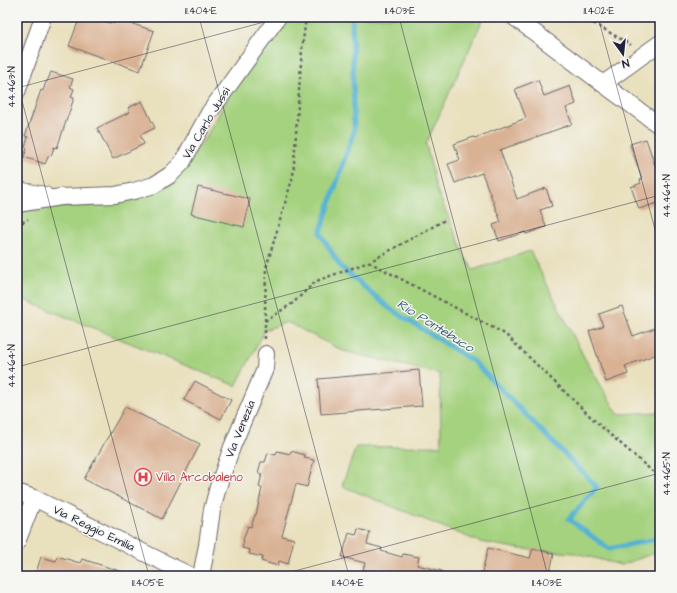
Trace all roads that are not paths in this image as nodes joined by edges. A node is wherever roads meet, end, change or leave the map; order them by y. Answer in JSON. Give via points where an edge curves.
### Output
{"nodes":[{"id":1,"x":43,"y":17,"type":"edge"},
{"id":2,"x":278,"y":17,"type":"edge"},
{"id":3,"x":514,"y":17,"type":"edge"},
{"id":4,"x":660,"y":43,"type":"edge"},
{"id":5,"x":603,"y":84,"type":"junction"},
{"id":6,"x":17,"y":92,"type":"edge"},
{"id":7,"x":660,"y":126,"type":"edge"},
{"id":8,"x":17,"y":190,"type":"edge"},
{"id":9,"x":61,"y":198,"type":"junction"},
{"id":10,"x":17,"y":204,"type":"edge"},
{"id":11,"x":266,"y":354,"type":"road end"},
{"id":12,"x":17,"y":492,"type":"edge"},
{"id":13,"x":34,"y":498,"type":"junction"},
{"id":14,"x":17,"y":542,"type":"edge"},
{"id":15,"x":191,"y":576,"type":"edge"},
{"id":16,"x":201,"y":576,"type":"edge"}],
"edges":[{"from":1,"to":6,"type":"street"},
{"from":2,"to":9,"type":"street","name":"Via Carlo Jussi","via":[[209,113],[182,163],[170,175],[154,185],[134,191],[115,195]]},
{"from":3,"to":5,"type":"street"},
{"from":4,"to":5,"type":"street"},
{"from":5,"to":7,"type":"street"},
{"from":8,"to":9,"type":"street","name":"Via Carlo Jussi"},
{"from":9,"to":10,"type":"street","name":"Via Carlo Jussi"},
{"from":11,"to":16,"type":"street","name":"Via Venezia","via":[[265,369],[218,487]]},
{"from":12,"to":13,"type":"street","name":"Via Reggio Emilia"},
{"from":13,"to":14,"type":"street"},
{"from":13,"to":15,"type":"street","name":"Via Reggio Emilia"}]}
